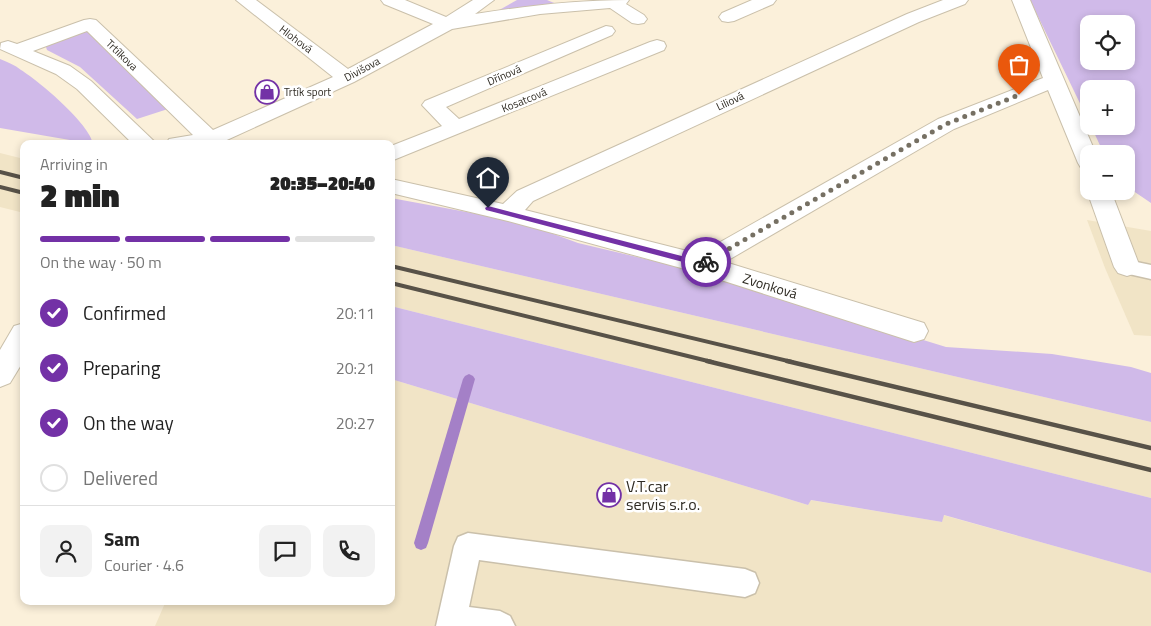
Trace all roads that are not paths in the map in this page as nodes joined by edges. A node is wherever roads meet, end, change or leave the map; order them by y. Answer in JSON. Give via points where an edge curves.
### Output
{"nodes":[{"id":1,"x":245,"y":0,"type":"edge"},
{"id":2,"x":390,"y":0,"type":"edge"},
{"id":3,"x":485,"y":0,"type":"edge"},
{"id":4,"x":767,"y":0,"type":"edge"},
{"id":5,"x":959,"y":0,"type":"edge"},
{"id":6,"x":1021,"y":0,"type":"edge"},
{"id":7,"x":616,"y":1,"type":"edge"},
{"id":8,"x":728,"y":17,"type":"dead end"},
{"id":9,"x":638,"y":18,"type":"dead end"},
{"id":10,"x":447,"y":24,"type":"junction"},
{"id":11,"x":606,"y":31,"type":"dead end"},
{"id":12,"x":657,"y":46,"type":"dead end"},
{"id":13,"x":8,"y":47,"type":"edge"},
{"id":14,"x":347,"y":78,"type":"junction"},
{"id":15,"x":1055,"y":80,"type":"junction"},
{"id":16,"x":456,"y":127,"type":"junction"},
{"id":17,"x":210,"y":139,"type":"junction"},
{"id":18,"x":142,"y":140,"type":"edge"},
{"id":19,"x":203,"y":140,"type":"edge"},
{"id":20,"x":1082,"y":145,"type":"edge"},
{"id":21,"x":395,"y":152,"type":"edge"},
{"id":22,"x":395,"y":187,"type":"edge"},
{"id":23,"x":1102,"y":200,"type":"edge"},
{"id":24,"x":508,"y":213,"type":"junction"},
{"id":25,"x":702,"y":264,"type":"junction"},
{"id":26,"x":1127,"y":267,"type":"joint"},
{"id":27,"x":1151,"y":272,"type":"edge"},
{"id":28,"x":914,"y":331,"type":"dead end"},
{"id":29,"x":20,"y":341,"type":"edge"},
{"id":30,"x":0,"y":375,"type":"edge"},
{"id":31,"x":745,"y":583,"type":"dead end"},
{"id":32,"x":452,"y":622,"type":"edge"},
{"id":33,"x":500,"y":626,"type":"edge"}],
"edges":[{"from":1,"to":14,"type":"street","name":"Hlohová"},
{"from":2,"to":10,"type":"street"},
{"from":3,"to":10,"type":"street","name":"Divišova"},
{"from":4,"to":8,"type":"street"},
{"from":5,"to":24,"type":"street","name":"Liliová","via":[[913,18],[525,196]]},
{"from":6,"to":15,"type":"street"},
{"from":7,"to":9,"type":"street"},
{"from":7,"to":10,"type":"street"},
{"from":10,"to":14,"type":"street","name":"Divišova"},
{"from":11,"to":16,"type":"street","name":"Dřínová","via":[[432,105]]},
{"from":12,"to":16,"type":"street","name":"Kosatcová"},
{"from":13,"to":17,"type":"street","name":"Trtílkova","via":[[90,24]]},
{"from":13,"to":18,"type":"street","name":"Trtílkova","via":[[63,70],[84,85]]},
{"from":14,"to":17,"type":"street","name":"Divišova"},
{"from":15,"to":20,"type":"street"},
{"from":15,"to":25,"type":"street","via":[[946,124]]},
{"from":16,"to":21,"type":"street","name":"Kosatcová"},
{"from":17,"to":19,"type":"street","name":"Divišova"},
{"from":22,"to":24,"type":"street","name":"Zvonková"},
{"from":23,"to":26,"type":"street"},
{"from":24,"to":25,"type":"street","name":"Zvonková"},
{"from":25,"to":28,"type":"street","name":"Zvonková"},
{"from":26,"to":27,"type":"lane"},
{"from":29,"to":30,"type":"street"},
{"from":31,"to":32,"type":"lane","via":[[468,546]]},
{"from":32,"to":33,"type":"lane"}]}
